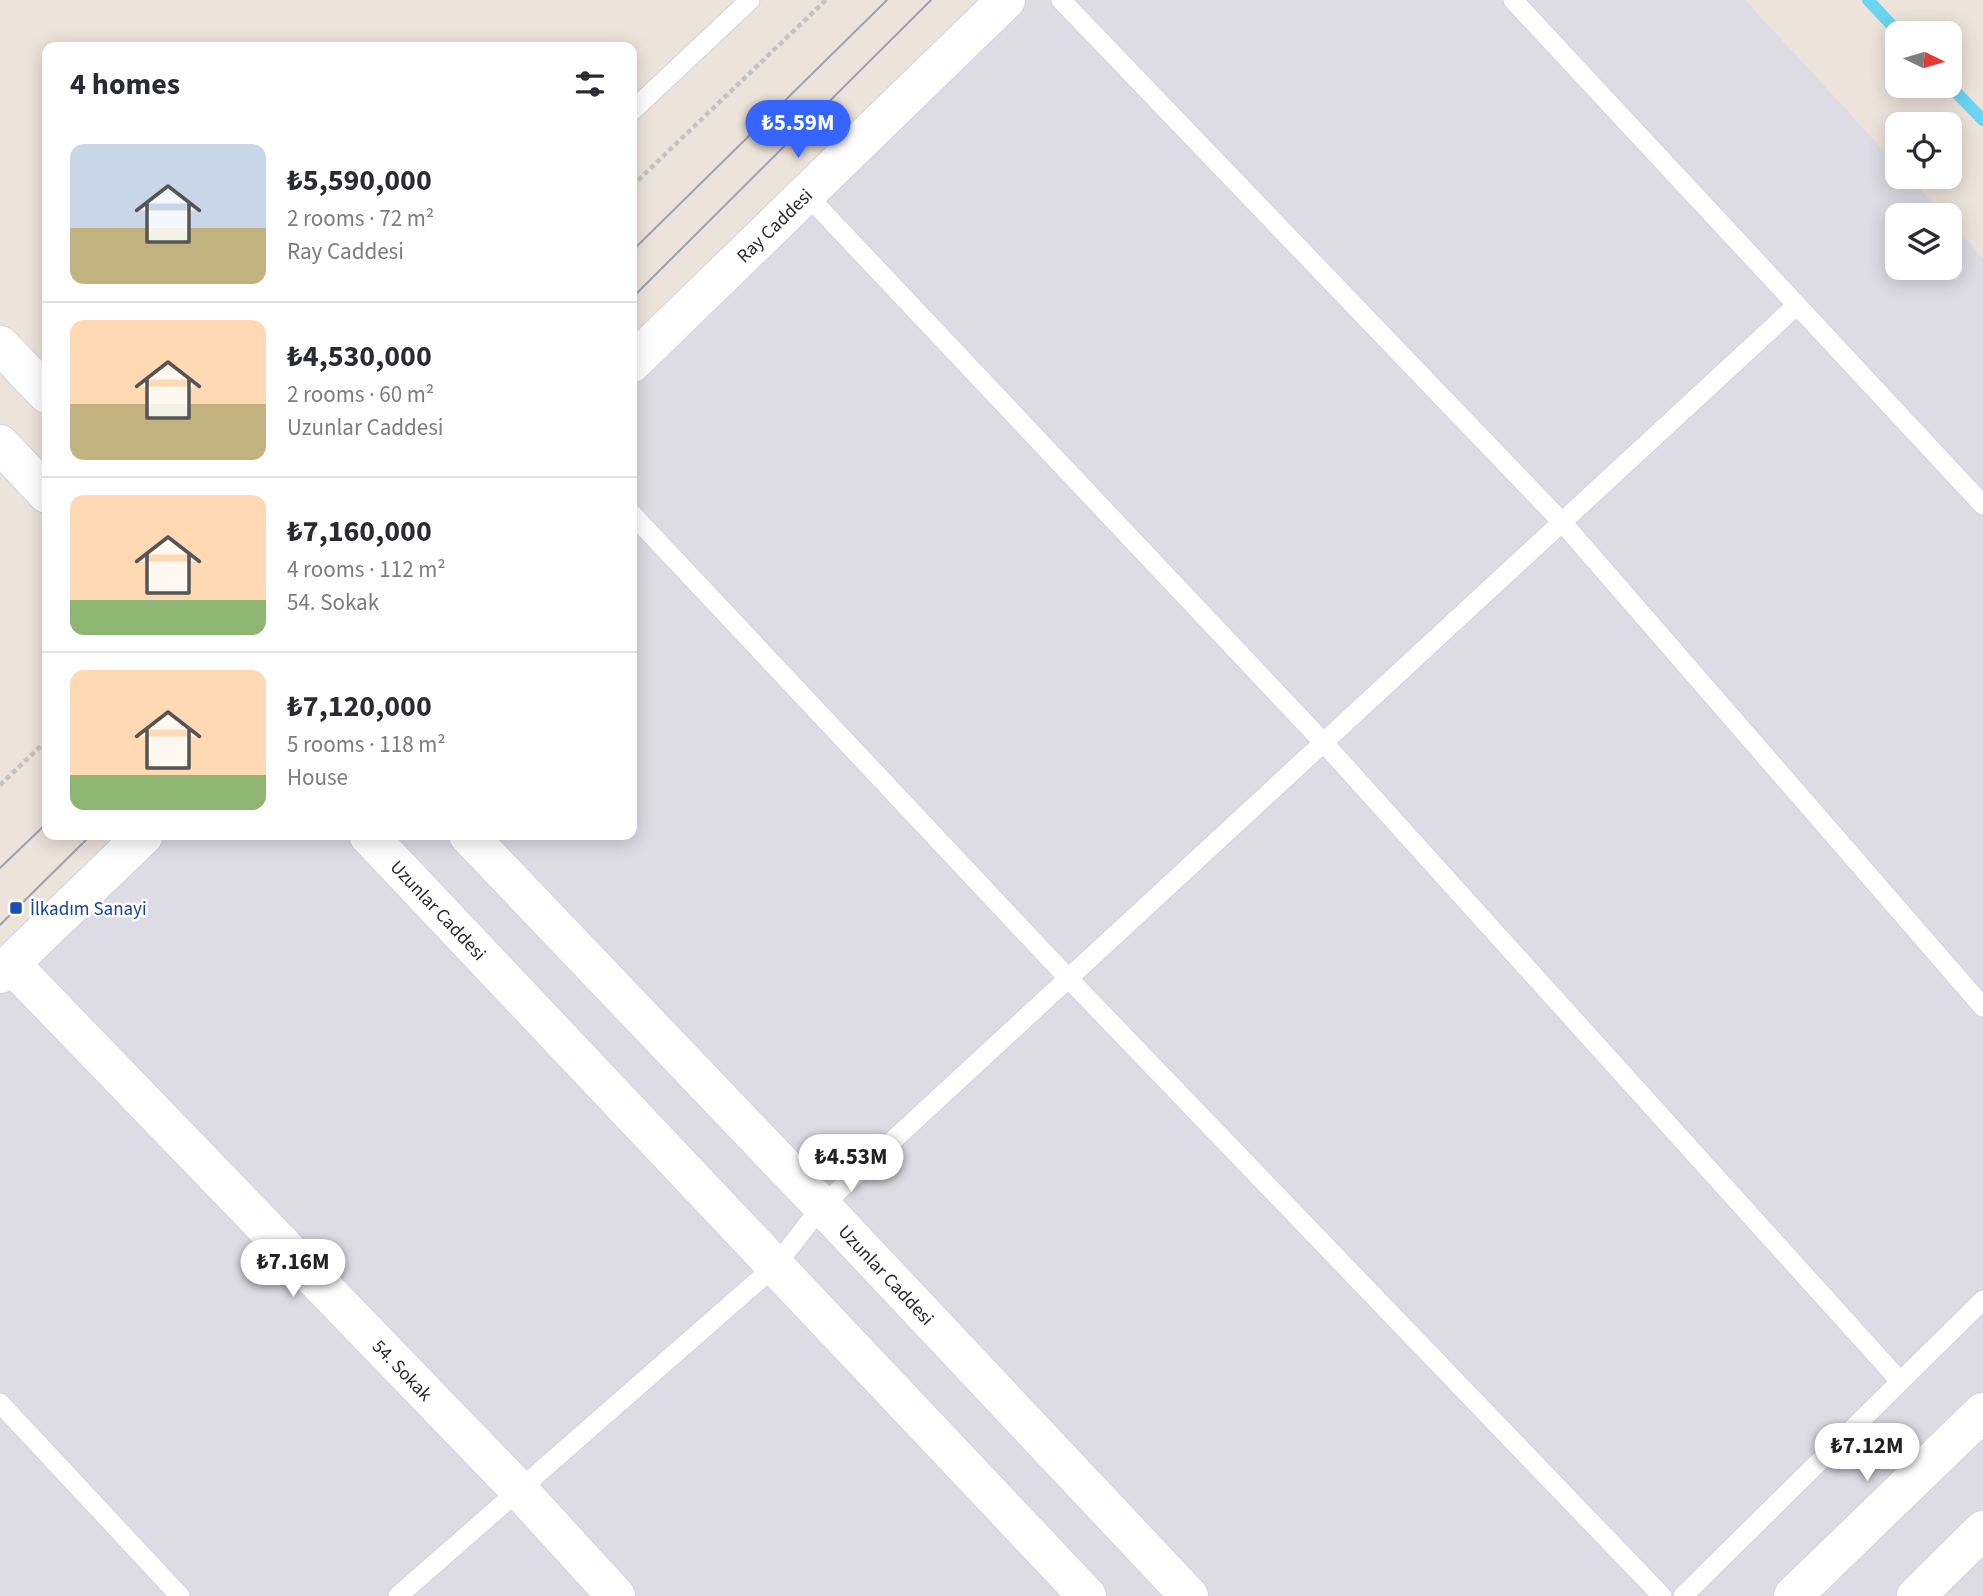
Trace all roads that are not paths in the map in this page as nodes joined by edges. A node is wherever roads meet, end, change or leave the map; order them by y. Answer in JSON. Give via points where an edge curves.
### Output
{"nodes":[{"id":1,"x":750,"y":0,"type":"edge"},
{"id":2,"x":1006,"y":0,"type":"edge"},
{"id":3,"x":1061,"y":0,"type":"edge"},
{"id":4,"x":1513,"y":0,"type":"edge"},
{"id":5,"x":637,"y":106,"type":"edge"},
{"id":6,"x":806,"y":194,"type":"junction"},
{"id":7,"x":1797,"y":305,"type":"junction"},
{"id":8,"x":0,"y":345,"type":"edge"},
{"id":9,"x":637,"y":358,"type":"edge"},
{"id":10,"x":42,"y":389,"type":"edge"},
{"id":11,"x":0,"y":444,"type":"edge"},
{"id":12,"x":42,"y":489,"type":"edge"},
{"id":13,"x":1983,"y":505,"type":"edge"},
{"id":14,"x":637,"y":519,"type":"edge"},
{"id":15,"x":1562,"y":522,"type":"junction"},
{"id":16,"x":1323,"y":742,"type":"junction"},
{"id":17,"x":139,"y":840,"type":"edge"},
{"id":18,"x":373,"y":840,"type":"edge"},
{"id":19,"x":473,"y":840,"type":"edge"},
{"id":20,"x":5,"y":969,"type":"edge"},
{"id":21,"x":1068,"y":978,"type":"junction"},
{"id":22,"x":1983,"y":1007,"type":"edge"},
{"id":23,"x":822,"y":1206,"type":"junction"},
{"id":24,"x":776,"y":1265,"type":"junction"},
{"id":25,"x":1983,"y":1300,"type":"edge"},
{"id":26,"x":1900,"y":1381,"type":"junction"},
{"id":27,"x":0,"y":1403,"type":"edge"},
{"id":28,"x":1983,"y":1412,"type":"edge"},
{"id":29,"x":519,"y":1490,"type":"junction"},
{"id":30,"x":1983,"y":1530,"type":"edge"},
{"id":31,"x":180,"y":1596,"type":"edge"},
{"id":32,"x":398,"y":1596,"type":"edge"},
{"id":33,"x":616,"y":1596,"type":"edge"},
{"id":34,"x":1087,"y":1596,"type":"edge"},
{"id":35,"x":1189,"y":1596,"type":"edge"},
{"id":36,"x":1662,"y":1596,"type":"edge"},
{"id":37,"x":1683,"y":1596,"type":"edge"},
{"id":38,"x":1793,"y":1596,"type":"edge"},
{"id":39,"x":1916,"y":1596,"type":"edge"}],
"edges":[{"from":1,"to":5,"type":"lane"},
{"from":2,"to":6,"type":"street","name":"Ray Caddesi"},
{"from":3,"to":15,"type":"lane"},
{"from":4,"to":7,"type":"lane"},
{"from":6,"to":9,"type":"street","name":"Ray Caddesi"},
{"from":6,"to":16,"type":"lane"},
{"from":7,"to":13,"type":"lane"},
{"from":7,"to":15,"type":"lane"},
{"from":8,"to":10,"type":"street"},
{"from":11,"to":12,"type":"street"},
{"from":14,"to":21,"type":"lane"},
{"from":15,"to":16,"type":"lane"},
{"from":15,"to":22,"type":"lane"},
{"from":16,"to":21,"type":"lane"},
{"from":16,"to":26,"type":"lane"},
{"from":17,"to":20,"type":"street"},
{"from":18,"to":24,"type":"street","name":"Uzunlar Caddesi"},
{"from":19,"to":23,"type":"street","name":"Uzunlar Caddesi"},
{"from":20,"to":29,"type":"street","name":"54. Sokak"},
{"from":21,"to":23,"type":"lane"},
{"from":21,"to":36,"type":"lane"},
{"from":23,"to":24,"type":"lane"},
{"from":23,"to":35,"type":"street","name":"Uzunlar Caddesi"},
{"from":24,"to":29,"type":"lane"},
{"from":24,"to":34,"type":"street","name":"Uzunlar Caddesi"},
{"from":25,"to":26,"type":"lane"},
{"from":26,"to":37,"type":"lane"},
{"from":27,"to":31,"type":"lane"},
{"from":28,"to":38,"type":"street"},
{"from":29,"to":32,"type":"lane"},
{"from":29,"to":33,"type":"street","name":"54. Sokak"},
{"from":30,"to":39,"type":"street"}]}
